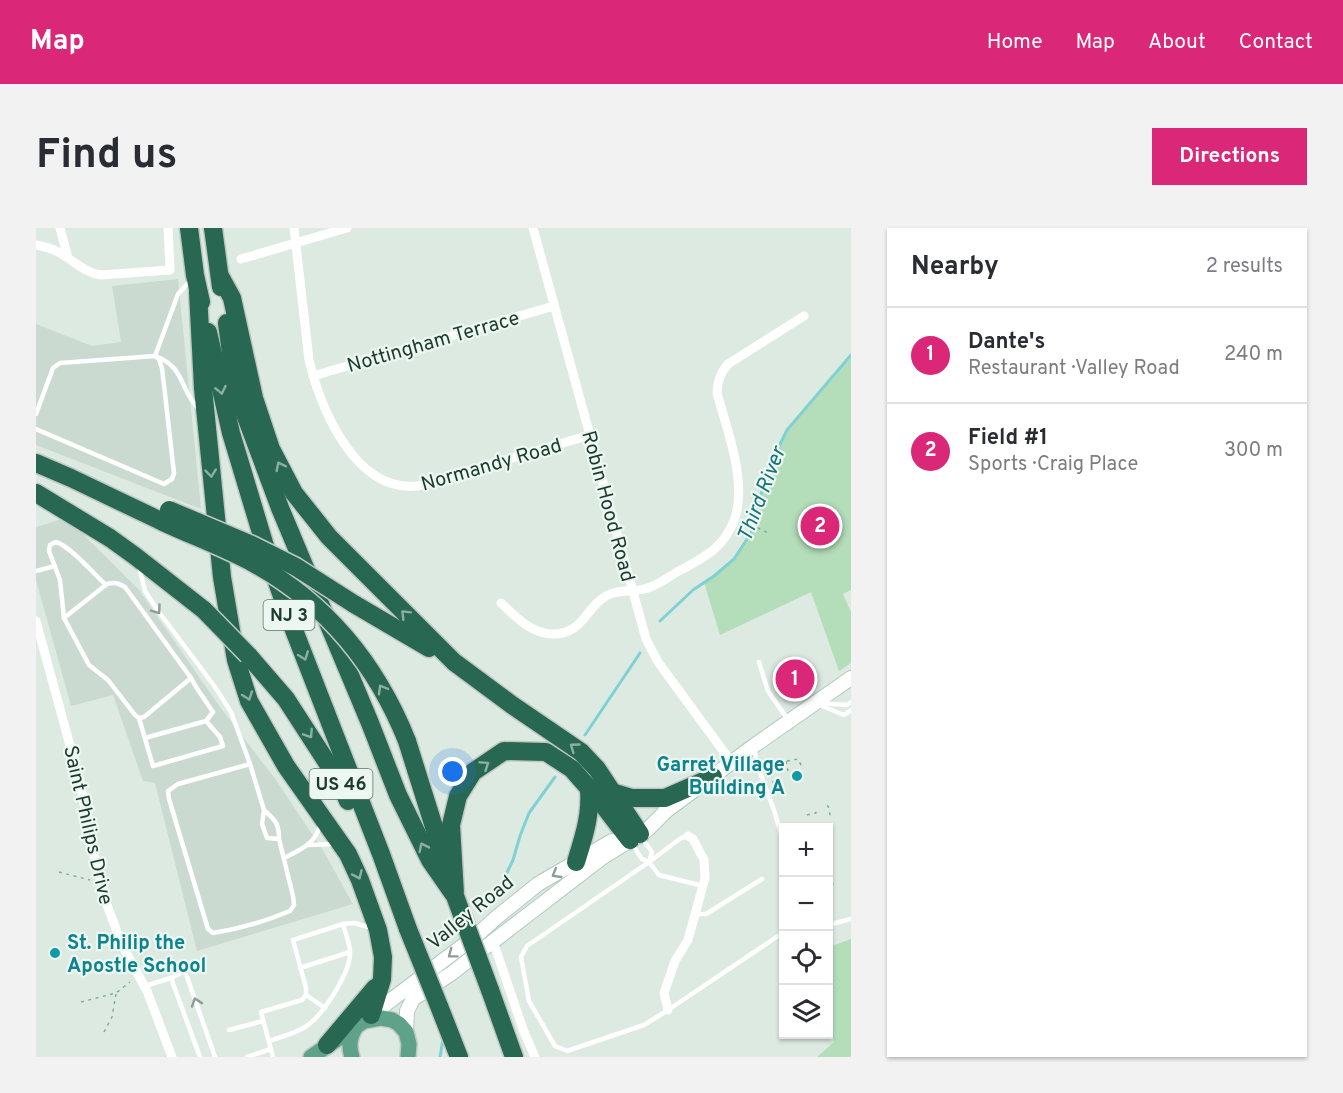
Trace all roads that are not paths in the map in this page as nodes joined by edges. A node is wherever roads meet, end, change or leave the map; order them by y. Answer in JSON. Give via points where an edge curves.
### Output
{"nodes":[{"id":1,"x":60,"y":228,"type":"edge"},
{"id":2,"x":168,"y":228,"type":"edge"},
{"id":3,"x":189,"y":228,"type":"edge"},
{"id":4,"x":213,"y":228,"type":"edge"},
{"id":5,"x":294,"y":228,"type":"edge"},
{"id":6,"x":347,"y":228,"type":"edge"},
{"id":7,"x":532,"y":228,"type":"edge"},
{"id":8,"x":296,"y":243,"type":"junction"},
{"id":9,"x":36,"y":245,"type":"edge"},
{"id":10,"x":68,"y":258,"type":"junction"},
{"id":11,"x":241,"y":259,"type":"dead end"},
{"id":12,"x":220,"y":276,"type":"junction"},
{"id":13,"x":197,"y":284,"type":"junction"},
{"id":14,"x":554,"y":306,"type":"junction"},
{"id":15,"x":804,"y":316,"type":"dead end"},
{"id":16,"x":155,"y":356,"type":"junction"},
{"id":17,"x":313,"y":376,"type":"junction"},
{"id":18,"x":36,"y":414,"type":"edge"},
{"id":19,"x":206,"y":415,"type":"junction"},
{"id":20,"x":36,"y":429,"type":"edge"},
{"id":21,"x":590,"y":435,"type":"junction"},
{"id":22,"x":39,"y":464,"type":"edge"},
{"id":23,"x":36,"y":493,"type":"edge"},
{"id":24,"x":166,"y":516,"type":"junction"},
{"id":25,"x":135,"y":556,"type":"junction"},
{"id":26,"x":55,"y":566,"type":"junction"},
{"id":27,"x":36,"y":572,"type":"edge"},
{"id":28,"x":106,"y":585,"type":"junction"},
{"id":29,"x":632,"y":591,"type":"junction"},
{"id":30,"x":501,"y":603,"type":"dead end"},
{"id":31,"x":64,"y":618,"type":"junction"},
{"id":32,"x":36,"y":621,"type":"edge"},
{"id":33,"x":454,"y":662,"type":"junction"},
{"id":34,"x":759,"y":662,"type":"dead end"},
{"id":35,"x":191,"y":678,"type":"junction"},
{"id":36,"x":851,"y":678,"type":"edge"},
{"id":37,"x":851,"y":702,"type":"edge"},
{"id":38,"x":815,"y":703,"type":"junction"},
{"id":39,"x":851,"y":710,"type":"edge"},
{"id":40,"x":139,"y":718,"type":"junction"},
{"id":41,"x":206,"y":721,"type":"junction"},
{"id":42,"x":789,"y":721,"type":"junction"},
{"id":43,"x":145,"y":738,"type":"junction"},
{"id":44,"x":755,"y":745,"type":"junction"},
{"id":45,"x":732,"y":763,"type":"junction"},
{"id":46,"x":250,"y":764,"type":"junction"},
{"id":47,"x":713,"y":777,"type":"junction"},
{"id":48,"x":589,"y":789,"type":"junction"},
{"id":49,"x":612,"y":792,"type":"junction"},
{"id":50,"x":264,"y":810,"type":"junction"},
{"id":51,"x":320,"y":812,"type":"junction"},
{"id":52,"x":779,"y":829,"type":"edge"},
{"id":53,"x":632,"y":834,"type":"junction"},
{"id":54,"x":688,"y":836,"type":"joint"},
{"id":55,"x":279,"y":839,"type":"junction"},
{"id":56,"x":308,"y":845,"type":"junction"},
{"id":57,"x":343,"y":846,"type":"junction"},
{"id":58,"x":284,"y":858,"type":"junction"},
{"id":59,"x":576,"y":862,"type":"junction"},
{"id":60,"x":649,"y":862,"type":"junction"},
{"id":61,"x":762,"y":879,"type":"dead end"},
{"id":62,"x":703,"y":885,"type":"junction"},
{"id":63,"x":455,"y":896,"type":"junction"},
{"id":64,"x":695,"y":914,"type":"junction"},
{"id":65,"x":851,"y":919,"type":"edge"},
{"id":66,"x":343,"y":924,"type":"junction"},
{"id":67,"x":833,"y":924,"type":"edge"},
{"id":68,"x":408,"y":929,"type":"junction"},
{"id":69,"x":378,"y":930,"type":"junction"},
{"id":70,"x":778,"y":936,"type":"dead end"},
{"id":71,"x":494,"y":941,"type":"junction"},
{"id":72,"x":350,"y":952,"type":"junction"},
{"id":73,"x":300,"y":968,"type":"junction"},
{"id":74,"x":171,"y":978,"type":"junction"},
{"id":75,"x":382,"y":979,"type":"junction"},
{"id":76,"x":144,"y":987,"type":"junction"},
{"id":77,"x":306,"y":995,"type":"junction"},
{"id":78,"x":325,"y":1008,"type":"junction"},
{"id":79,"x":668,"y":1011,"type":"junction"},
{"id":80,"x":364,"y":1020,"type":"junction"},
{"id":81,"x":263,"y":1021,"type":"junction"},
{"id":82,"x":229,"y":1030,"type":"dead end"},
{"id":83,"x":406,"y":1032,"type":"junction"},
{"id":84,"x":269,"y":1041,"type":"junction"},
{"id":85,"x":327,"y":1045,"type":"junction"},
{"id":86,"x":271,"y":1050,"type":"junction"},
{"id":87,"x":172,"y":1057,"type":"edge"},
{"id":88,"x":200,"y":1057,"type":"edge"},
{"id":89,"x":215,"y":1057,"type":"edge"},
{"id":90,"x":247,"y":1057,"type":"edge"},
{"id":91,"x":273,"y":1057,"type":"edge"},
{"id":92,"x":311,"y":1057,"type":"edge"},
{"id":93,"x":352,"y":1057,"type":"edge"},
{"id":94,"x":408,"y":1057,"type":"edge"},
{"id":95,"x":459,"y":1057,"type":"edge"},
{"id":96,"x":514,"y":1057,"type":"edge"},
{"id":97,"x":535,"y":1057,"type":"edge"}],
"edges":[{"from":1,"to":10,"type":"street"},
{"from":2,"to":10,"type":"street","via":[[170,270],[101,275],[87,272]]},
{"from":3,"to":13,"type":"highway","number":"NJ 3"},
{"from":4,"to":12,"type":"highway","number":"NJ 3"},
{"from":5,"to":8,"type":"street","name":"Normandy Road"},
{"from":6,"to":8,"type":"street"},
{"from":7,"to":14,"type":"street","name":"Robin Hood Road"},
{"from":8,"to":11,"type":"street"},
{"from":8,"to":17,"type":"street","name":"Normandy Road"},
{"from":9,"to":10,"type":"street"},
{"from":33,"to":12,"type":"highway","one_way":true,"via":[[329,537],[294,493],[271,449],[254,398],[232,298]]},
{"from":63,"to":12,"type":"highway","number":"NJ 3","one_way":true,"via":[[430,860],[398,795],[280,508],[242,406]]},
{"from":13,"to":16,"type":"lane","via":[[178,294]]},
{"from":13,"to":19,"type":"highway"},
{"from":13,"to":68,"type":"highway","number":"NJ 3","one_way":true,"via":[[231,433],[268,556]]},
{"from":14,"to":17,"type":"street","name":"Nottingham Terrace"},
{"from":14,"to":21,"type":"street","name":"Robin Hood Road"},
{"from":15,"to":29,"type":"street","via":[[728,364],[718,382],[717,393],[738,475],[738,502],[729,532],[700,560],[646,589]]},
{"from":16,"to":18,"type":"lane","via":[[60,363],[53,368]]},
{"from":16,"to":19,"type":"lane","via":[[167,360],[179,373],[191,401]]},
{"from":16,"to":20,"type":"lane","via":[[162,368],[174,473],[164,484]]},
{"from":17,"to":21,"type":"street","name":"Normandy Road","via":[[334,429],[344,443],[374,475],[407,487]]},
{"from":19,"to":51,"type":"highway","one_way":true,"via":[[222,577],[236,660],[249,701],[286,766]]},
{"from":21,"to":29,"type":"street","name":"Robin Hood Road"},
{"from":22,"to":24,"type":"highway"},
{"from":23,"to":25,"type":"highway","number":"US 46"},
{"from":24,"to":33,"type":"highway","bridge":true,"via":[[252,545],[287,562]]},
{"from":63,"to":24,"type":"highway","one_way":true,"bridge":true,"via":[[407,741],[368,666],[341,632],[291,587]]},
{"from":25,"to":46,"type":"lane","one_way":true,"via":[[145,591],[231,712]]},
{"from":25,"to":68,"type":"highway","number":"US 46","one_way":true,"bridge":true,"via":[[204,610],[286,699],[340,784]]},
{"from":26,"to":27,"type":"lane"},
{"from":26,"to":28,"type":"lane","via":[[49,551],[56,542],[69,549]]},
{"from":26,"to":31,"type":"lane"},
{"from":28,"to":31,"type":"lane"},
{"from":28,"to":35,"type":"lane","via":[[114,582],[125,587]]},
{"from":29,"to":30,"type":"street","via":[[607,595],[578,626],[551,634],[526,625]]},
{"from":29,"to":45,"type":"street","name":"Robin Hood Road","via":[[646,639],[658,662]]},
{"from":31,"to":40,"type":"lane","via":[[88,665],[108,680]]},
{"from":32,"to":76,"type":"street","name":"Saint Philips Drive","via":[[81,786],[107,905]]},
{"from":49,"to":33,"type":"highway","one_way":true,"via":[[581,752]]},
{"from":34,"to":42,"type":"lane","via":[[768,691]]},
{"from":35,"to":40,"type":"lane"},
{"from":35,"to":41,"type":"lane","via":[[213,712]]},
{"from":36,"to":38,"type":"main road","name":"Valley Road"},
{"from":37,"to":38,"type":"lane"},
{"from":38,"to":39,"type":"lane","via":[[844,715]]},
{"from":38,"to":42,"type":"main road","name":"Valley Road"},
{"from":40,"to":43,"type":"lane"},
{"from":41,"to":43,"type":"lane"},
{"from":41,"to":43,"type":"lane","via":[[220,736],[223,746],[153,766]]},
{"from":42,"to":44,"type":"main road","name":"Valley Road"},
{"from":44,"to":45,"type":"main road","name":"Valley Road"},
{"from":44,"to":52,"type":"lane","via":[[756,762]]},
{"from":45,"to":47,"type":"main road","name":"Valley Road"},
{"from":46,"to":50,"type":"lane"},
{"from":46,"to":58,"type":"lane","via":[[178,784],[168,791],[208,929],[223,932],[291,911],[294,896]]},
{"from":47,"to":49,"type":"highway","via":[[665,798],[633,798]]},
{"from":47,"to":53,"type":"main road","name":"Valley Road","via":[[663,813],[645,820]]},
{"from":48,"to":53,"type":"highway"},
{"from":48,"to":59,"type":"highway","via":[[588,822]]},
{"from":63,"to":48,"type":"highway","one_way":true,"via":[[451,825],[458,796],[473,772],[504,751],[546,752],[572,769]]},
{"from":49,"to":53,"type":"highway"},
{"from":50,"to":55,"type":"lane","via":[[276,820]]},
{"from":50,"to":55,"type":"lane","via":[[262,825],[267,838]]},
{"from":51,"to":56,"type":"lane","via":[[320,827]]},
{"from":51,"to":57,"type":"highway"},
{"from":53,"to":59,"type":"main road","name":"Valley Road"},
{"from":53,"to":60,"type":"lane","via":[[642,859]]},
{"from":53,"to":60,"type":"lane","via":[[652,852]]},
{"from":53,"to":71,"type":"main road","name":"Valley Road"},
{"from":54,"to":60,"type":"lane"},
{"from":54,"to":62,"type":"street","via":[[704,860]]},
{"from":55,"to":58,"type":"lane"},
{"from":56,"to":57,"type":"lane"},
{"from":56,"to":58,"type":"lane"},
{"from":57,"to":69,"type":"highway","one_way":true},
{"from":59,"to":80,"type":"main road","name":"Valley Road","one_way":true,"via":[[538,884]]},
{"from":60,"to":62,"type":"lane","via":[[659,874]]},
{"from":60,"to":79,"type":"lane","via":[[527,946],[521,957],[529,1001],[555,1047],[567,1051],[644,1025]]},
{"from":61,"to":64,"type":"lane","via":[[706,914]]},
{"from":62,"to":64,"type":"street"},
{"from":63,"to":96,"type":"highway","bridge":true},
{"from":64,"to":79,"type":"street","via":[[664,993]]},
{"from":65,"to":67,"type":"lane"},
{"from":66,"to":69,"type":"lane","via":[[354,922]]},
{"from":66,"to":72,"type":"lane"},
{"from":66,"to":73,"type":"lane","via":[[293,940]]},
{"from":68,"to":95,"type":"highway","number":"US 46","bridge":true},
{"from":69,"to":75,"type":"highway"},
{"from":70,"to":79,"type":"lane"},
{"from":71,"to":83,"type":"main road","name":"Valley Road","via":[[413,999],[407,1011]]},
{"from":71,"to":97,"type":"street"},
{"from":72,"to":73,"type":"lane"},
{"from":72,"to":78,"type":"lane","via":[[348,968]]},
{"from":73,"to":77,"type":"lane"},
{"from":74,"to":76,"type":"lane"},
{"from":74,"to":88,"type":"lane"},
{"from":89,"to":74,"type":"lane","one_way":true,"via":[[185,971]]},
{"from":75,"to":80,"type":"highway"},
{"from":75,"to":85,"type":"highway"},
{"from":76,"to":87,"type":"street","name":"Saint Philips Drive"},
{"from":77,"to":78,"type":"lane"},
{"from":77,"to":81,"type":"lane","via":[[302,1000],[261,1012]]},
{"from":78,"to":84,"type":"lane","via":[[305,1027]]},
{"from":80,"to":83,"type":"main road","via":[[392,1020]]},
{"from":80,"to":85,"type":"main road","name":"Valley Road"},
{"from":80,"to":93,"type":"main road","via":[[352,1033]]},
{"from":81,"to":82,"type":"lane"},
{"from":81,"to":84,"type":"lane"},
{"from":83,"to":94,"type":"main road"},
{"from":84,"to":86,"type":"lane"},
{"from":85,"to":92,"type":"main road","name":"Valley Road"},
{"from":86,"to":90,"type":"lane"},
{"from":86,"to":91,"type":"lane"}]}
